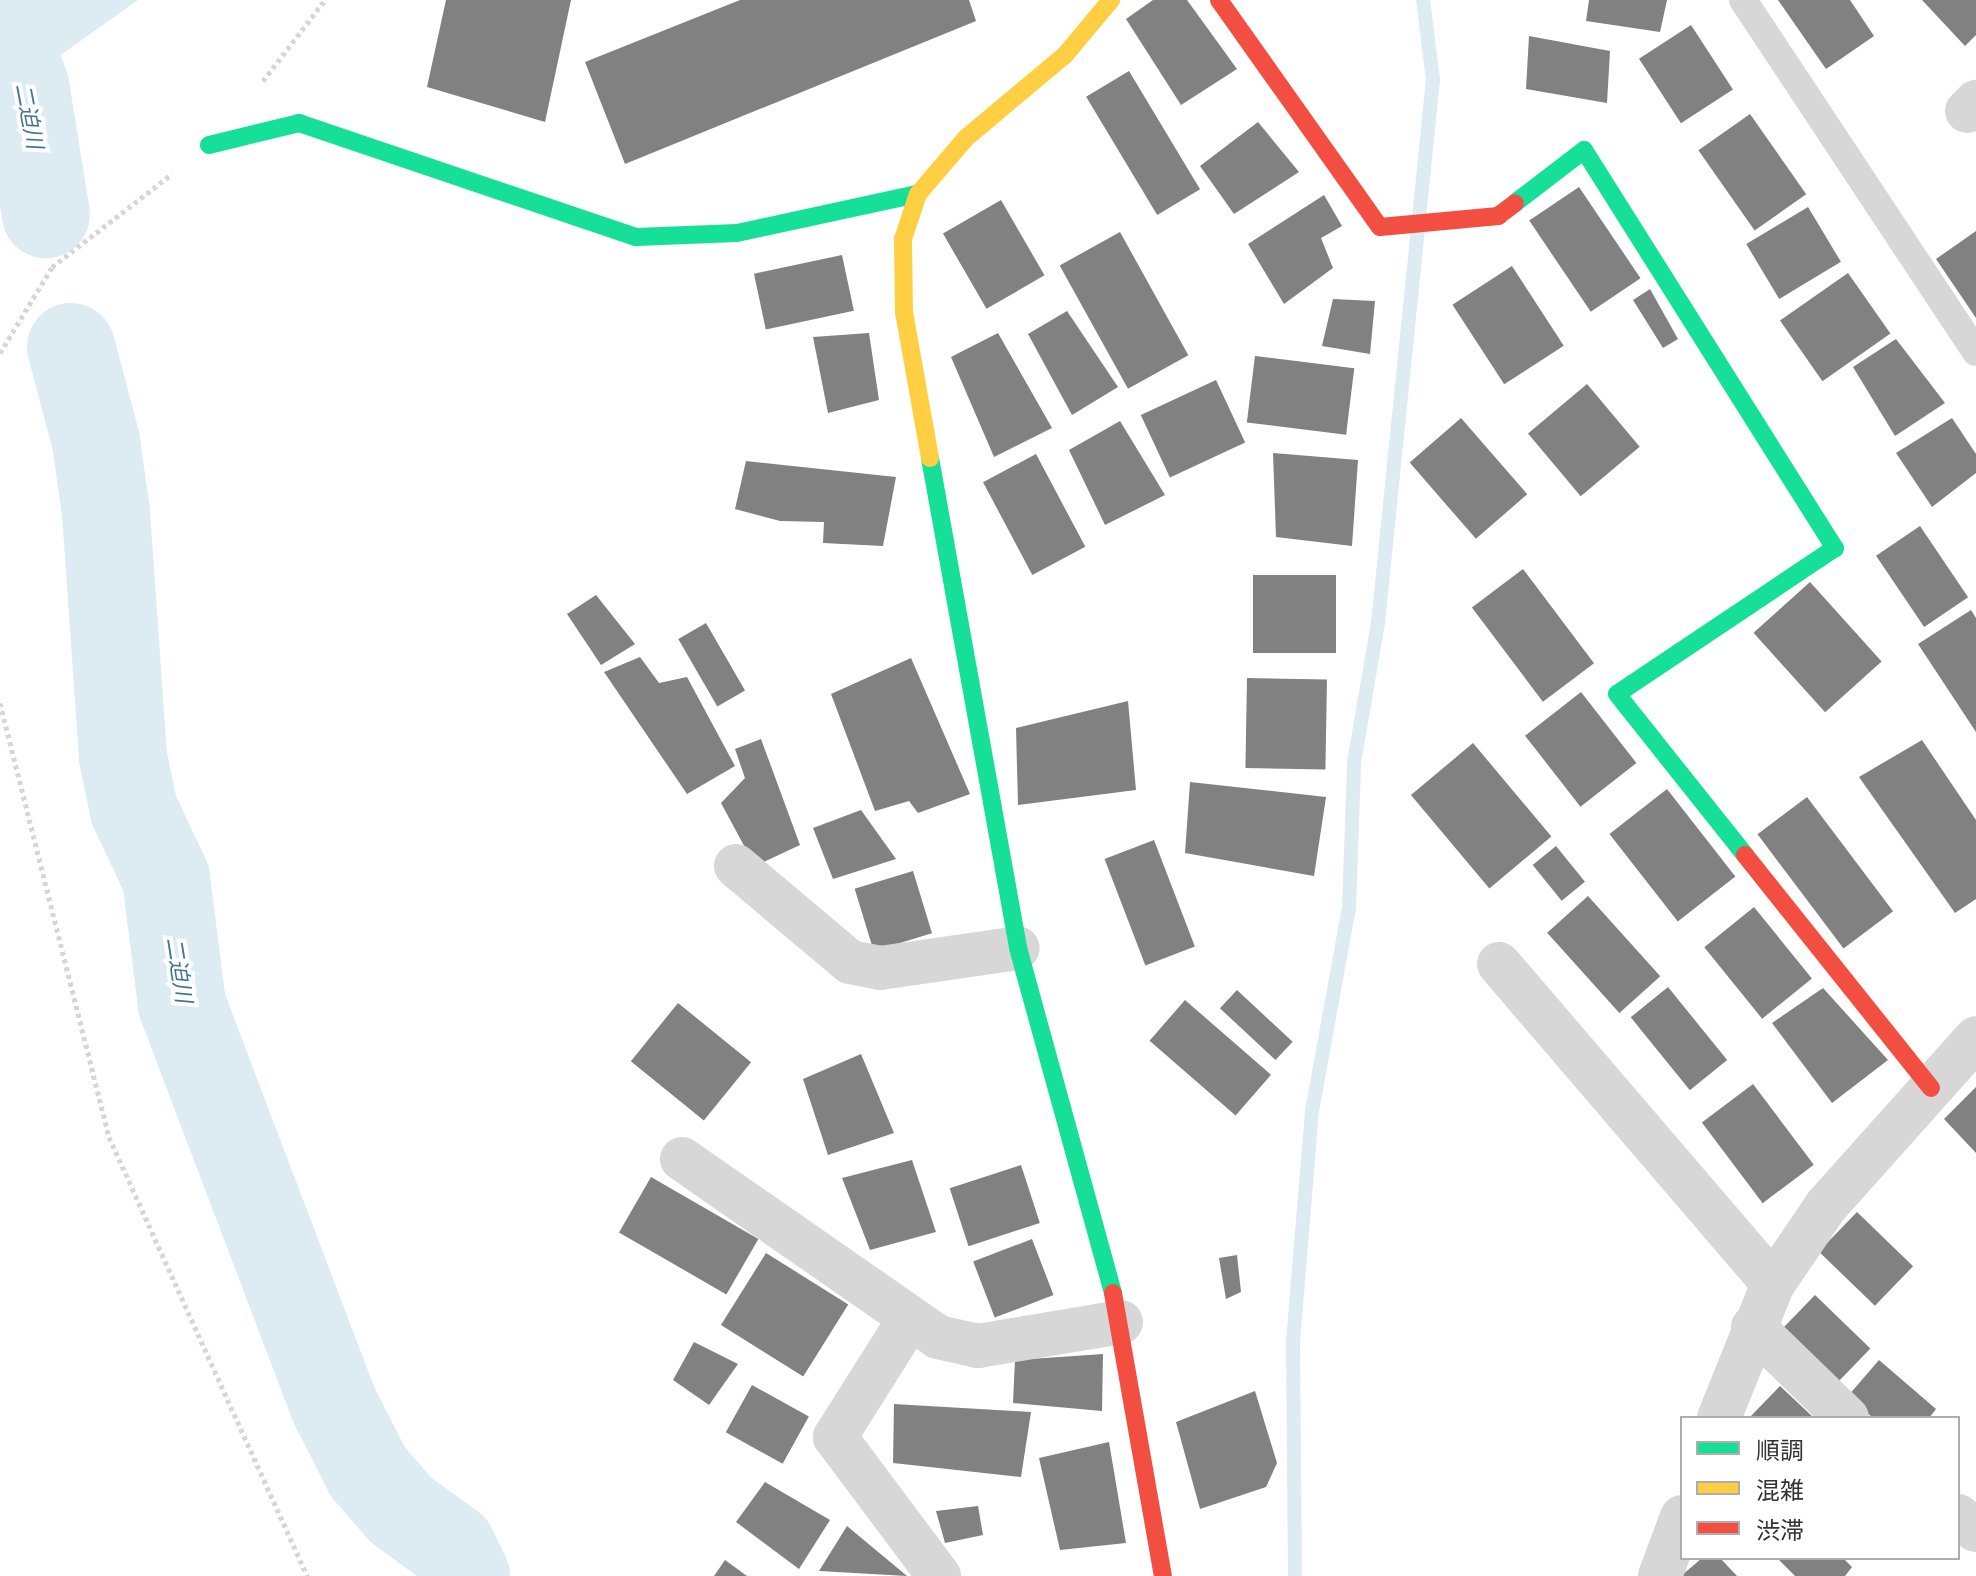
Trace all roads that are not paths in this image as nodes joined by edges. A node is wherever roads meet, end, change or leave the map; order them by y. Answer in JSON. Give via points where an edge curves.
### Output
{"nodes":[{"id":1,"x":1111,"y":0,"type":"edge"},
{"id":2,"x":1219,"y":0,"type":"edge"},
{"id":3,"x":1743,"y":0,"type":"edge"},
{"id":4,"x":209,"y":145,"type":"road end"},
{"id":5,"x":918,"y":194,"type":"junction"},
{"id":6,"x":1976,"y":352,"type":"edge"},
{"id":7,"x":736,"y":866,"type":"dead end"},
{"id":8,"x":1018,"y":948,"type":"junction"},
{"id":9,"x":1499,"y":964,"type":"dead end"},
{"id":10,"x":1976,"y":1038,"type":"edge"},
{"id":11,"x":1931,"y":1088,"type":"junction"},
{"id":12,"x":682,"y":1159,"type":"dead end"},
{"id":13,"x":1773,"y":1284,"type":"junction"},
{"id":14,"x":910,"y":1318,"type":"junction"},
{"id":15,"x":1121,"y":1322,"type":"junction"},
{"id":16,"x":1753,"y":1327,"type":"junction"},
{"id":17,"x":1720,"y":1416,"type":"edge"},
{"id":18,"x":1845,"y":1416,"type":"edge"},
{"id":19,"x":1960,"y":1518,"type":"edge"},
{"id":20,"x":1680,"y":1522,"type":"edge"},
{"id":21,"x":1976,"y":1530,"type":"edge"},
{"id":22,"x":939,"y":1576,"type":"edge"},
{"id":23,"x":1163,"y":1576,"type":"edge"},
{"id":24,"x":1660,"y":1576,"type":"edge"}],
"edges":[{"from":1,"to":5,"type":"street","via":[[1065,55],[966,138]]},
{"from":2,"to":11,"type":"street","via":[[1380,227],[1498,216],[1584,150],[1835,548],[1617,694]]},
{"from":3,"to":6,"type":"lane"},
{"from":4,"to":5,"type":"street","via":[[299,123],[636,237],[737,233]]},
{"from":5,"to":8,"type":"street","via":[[903,239],[904,312]]},
{"from":7,"to":8,"type":"street","via":[[850,962],[880,968]]},
{"from":8,"to":15,"type":"street"},
{"from":9,"to":13,"type":"street"},
{"from":10,"to":11,"type":"street"},
{"from":11,"to":13,"type":"street","via":[[1826,1206]]},
{"from":12,"to":14,"type":"street"},
{"from":13,"to":16,"type":"street"},
{"from":14,"to":15,"type":"street","via":[[938,1337],[978,1346]]},
{"from":14,"to":22,"type":"street","via":[[835,1437]]},
{"from":15,"to":23,"type":"street"},
{"from":16,"to":17,"type":"street"},
{"from":16,"to":18,"type":"street"},
{"from":19,"to":21,"type":"street"},
{"from":20,"to":24,"type":"street"}]}
